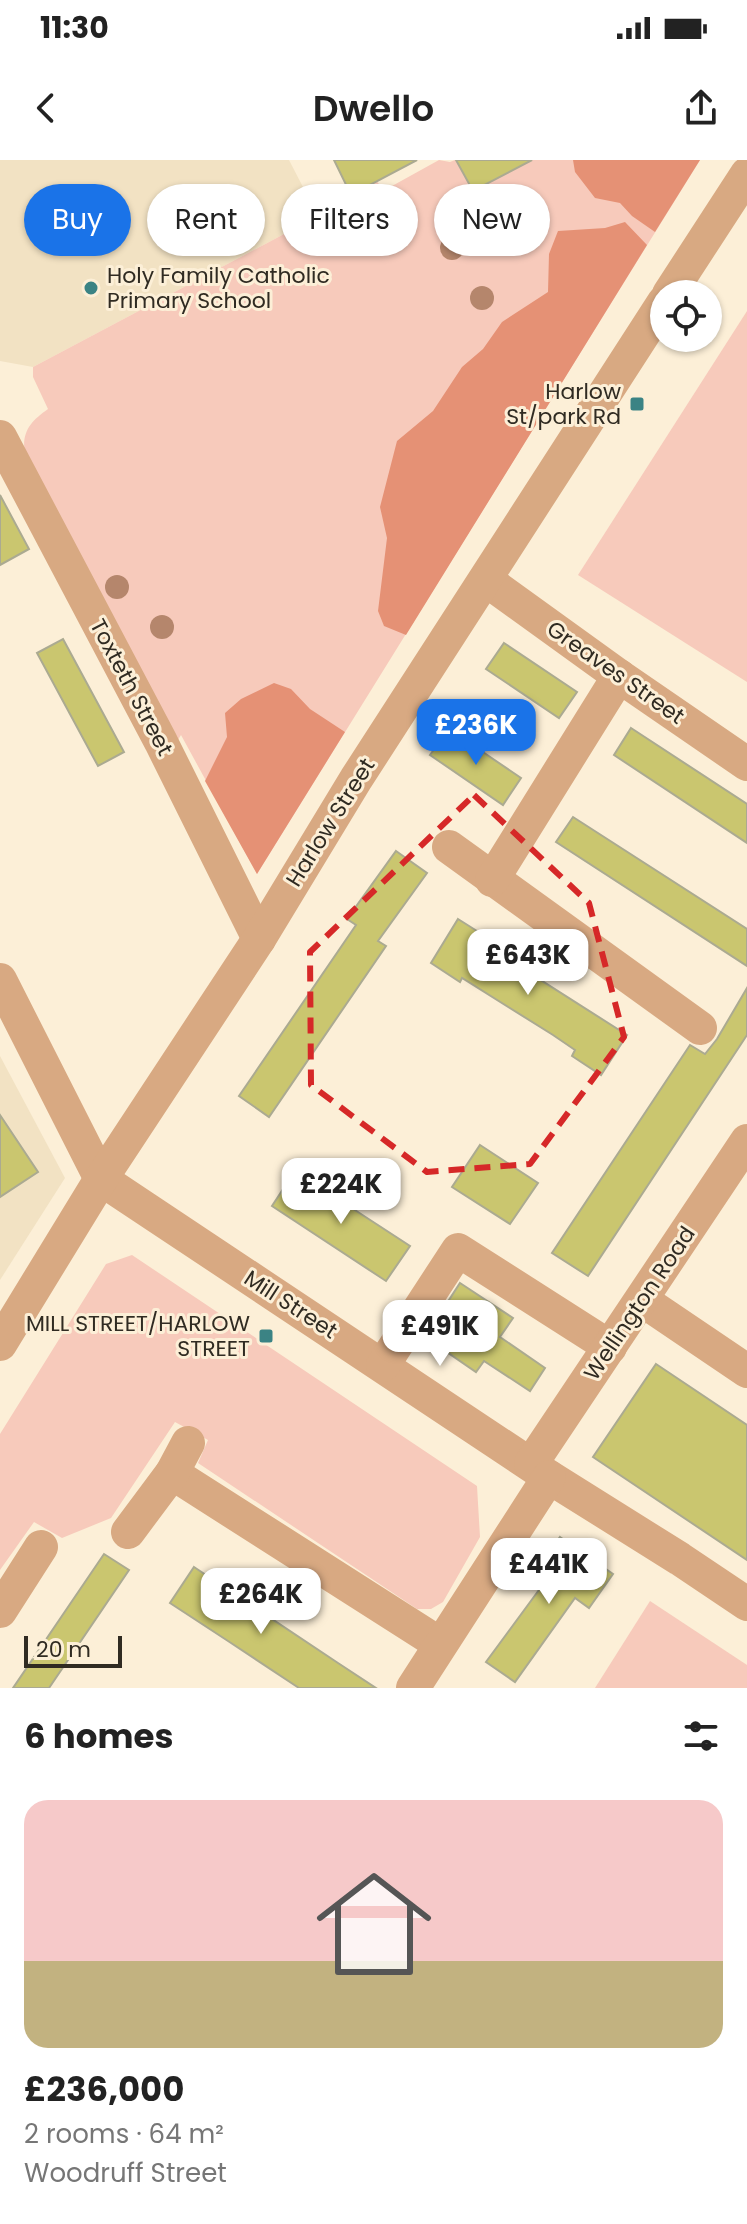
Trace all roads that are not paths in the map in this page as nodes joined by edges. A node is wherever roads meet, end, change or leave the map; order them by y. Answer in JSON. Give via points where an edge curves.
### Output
{"nodes":[{"id":1,"x":747,"y":174,"type":"edge"},
{"id":2,"x":678,"y":280,"type":"edge"},
{"id":3,"x":650,"y":324,"type":"edge"},
{"id":4,"x":0,"y":437,"type":"edge"},
{"id":5,"x":486,"y":580,"type":"junction"},
{"id":6,"x":619,"y":676,"type":"junction"},
{"id":7,"x":747,"y":764,"type":"edge"},
{"id":8,"x":449,"y":847,"type":"dead end"},
{"id":9,"x":492,"y":880,"type":"junction"},
{"id":10,"x":259,"y":939,"type":"junction"},
{"id":11,"x":0,"y":980,"type":"edge"},
{"id":12,"x":700,"y":1028,"type":"dead end"},
{"id":13,"x":747,"y":1141,"type":"edge"},
{"id":14,"x":101,"y":1179,"type":"junction"},
{"id":15,"x":642,"y":1300,"type":"junction"},
{"id":16,"x":0,"y":1344,"type":"edge"},
{"id":17,"x":610,"y":1347,"type":"junction"},
{"id":18,"x":383,"y":1365,"type":"junction"},
{"id":19,"x":747,"y":1371,"type":"edge"},
{"id":20,"x":540,"y":1471,"type":"junction"},
{"id":21,"x":128,"y":1532,"type":"dead end"},
{"id":22,"x":41,"y":1547,"type":"dead end"},
{"id":23,"x":747,"y":1604,"type":"edge"},
{"id":24,"x":0,"y":1611,"type":"edge"},
{"id":25,"x":440,"y":1644,"type":"junction"},
{"id":26,"x":413,"y":1688,"type":"edge"}],
"edges":[{"from":1,"to":2,"type":"street"},
{"from":3,"to":5,"type":"street","name":"Harlow Street"},
{"from":4,"to":10,"type":"street","name":"Toxteth Street"},
{"from":5,"to":6,"type":"street","name":"Greaves Street"},
{"from":5,"to":10,"type":"street","name":"Harlow Street"},
{"from":6,"to":7,"type":"street","name":"Greaves Street"},
{"from":6,"to":9,"type":"street"},
{"from":8,"to":9,"type":"street"},
{"from":9,"to":12,"type":"street"},
{"from":10,"to":14,"type":"street","name":"Harlow Street"},
{"from":11,"to":14,"type":"street","name":"Mill Street"},
{"from":13,"to":15,"type":"street","name":"Wellington Road"},
{"from":14,"to":16,"type":"street","name":"Harlow Street"},
{"from":14,"to":18,"type":"street","name":"Mill Street"},
{"from":15,"to":17,"type":"street","name":"Wellington Road"},
{"from":15,"to":19,"type":"street"},
{"from":17,"to":18,"type":"street","via":[[458,1250]]},
{"from":17,"to":20,"type":"street","name":"Wellington Road"},
{"from":18,"to":20,"type":"street","name":"Mill Street"},
{"from":20,"to":23,"type":"street","name":"Mill Street"},
{"from":20,"to":25,"type":"street","name":"Wellington Road"},
{"from":21,"to":25,"type":"street","via":[[180,1458]]},
{"from":22,"to":24,"type":"street"},
{"from":25,"to":26,"type":"street","name":"Wellington Road"}]}
